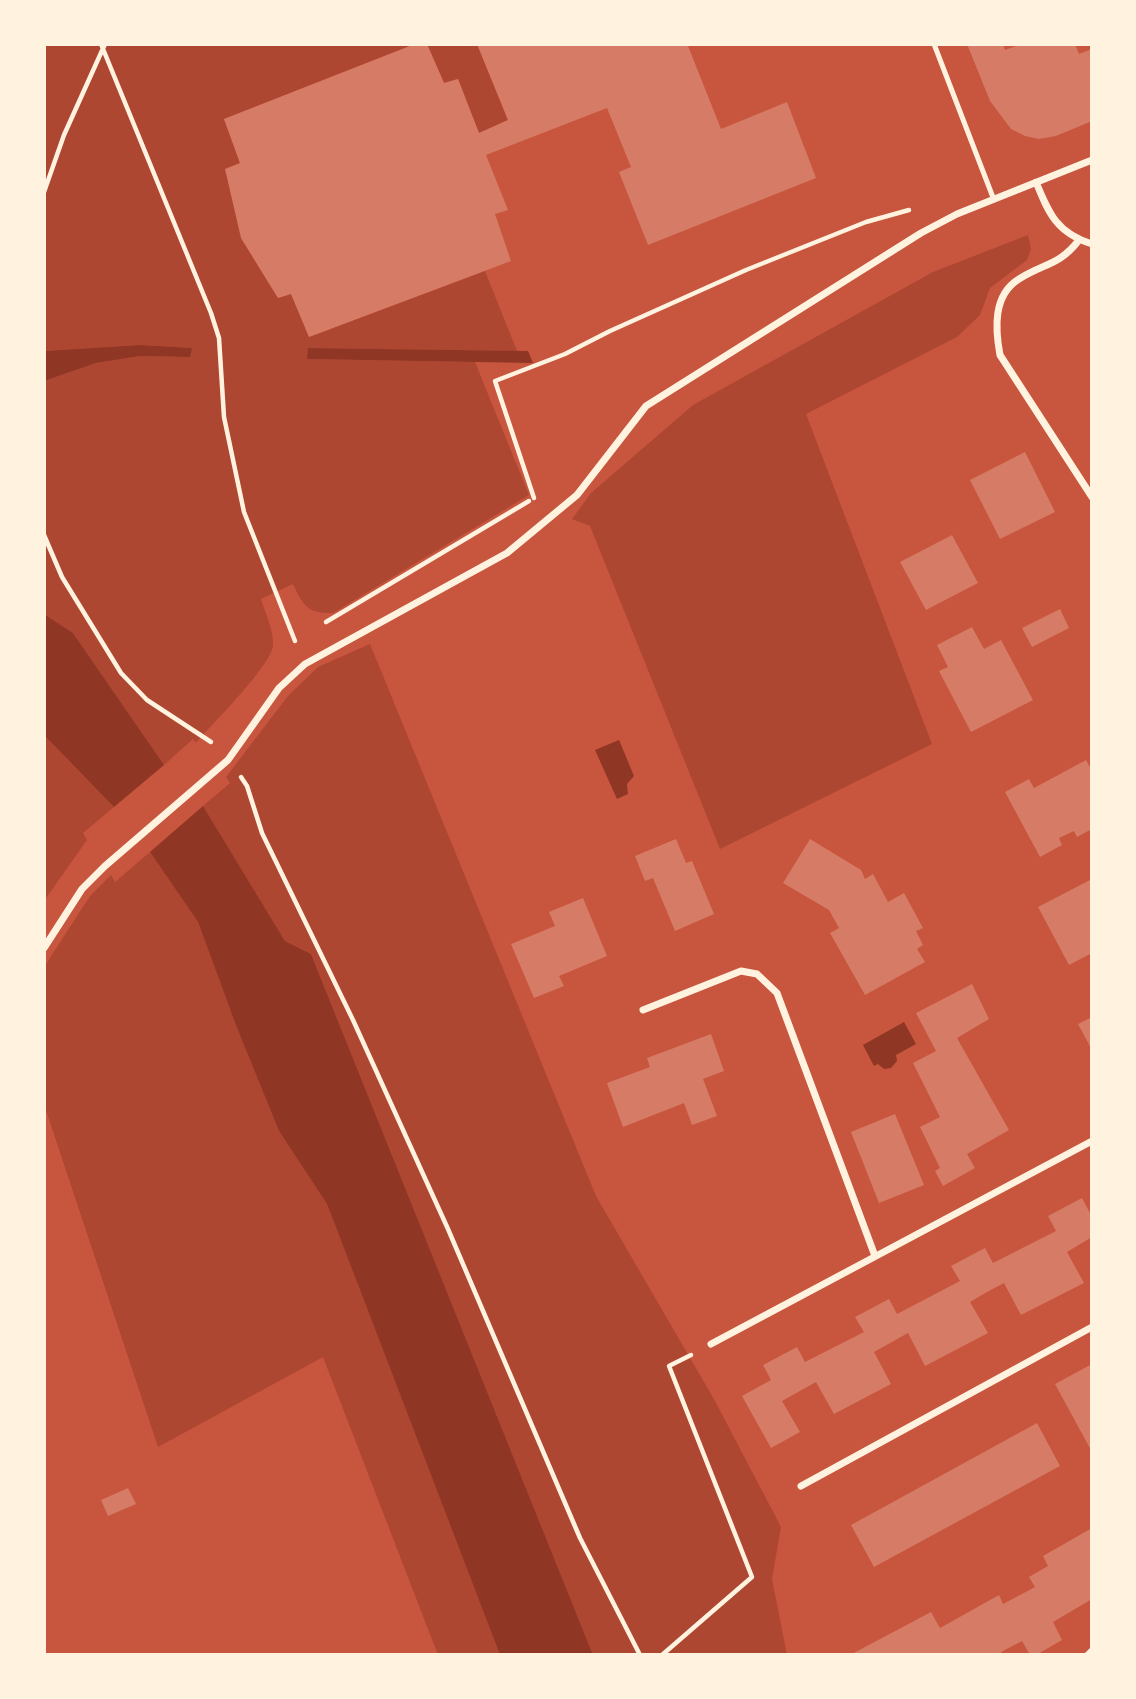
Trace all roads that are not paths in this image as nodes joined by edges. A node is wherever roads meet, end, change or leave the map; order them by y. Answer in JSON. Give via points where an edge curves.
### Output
{"nodes":[{"id":1,"x":934,"y":44,"type":"edge"},
{"id":2,"x":1092,"y":160,"type":"edge"},
{"id":3,"x":1035,"y":182,"type":"junction"},
{"id":4,"x":994,"y":200,"type":"junction"},
{"id":5,"x":1079,"y":240,"type":"junction"},
{"id":6,"x":1092,"y":244,"type":"edge"},
{"id":7,"x":1092,"y":497,"type":"edge"},
{"id":8,"x":44,"y":948,"type":"edge"},
{"id":9,"x":643,"y":1010,"type":"dead end"},
{"id":10,"x":1092,"y":1141,"type":"edge"},
{"id":11,"x":875,"y":1256,"type":"junction"},
{"id":12,"x":1092,"y":1326,"type":"edge"},
{"id":13,"x":711,"y":1344,"type":"road end"},
{"id":14,"x":801,"y":1486,"type":"dead end"}],
"edges":[{"from":1,"to":4,"type":"lane"},
{"from":2,"to":3,"type":"street"},
{"from":3,"to":4,"type":"street"},
{"from":3,"to":5,"type":"street","via":[[1051,218]]},
{"from":4,"to":8,"type":"street","via":[[921,233],[646,406],[577,495],[507,553],[305,664],[279,688],[219,769],[82,889]]},
{"from":5,"to":6,"type":"street"},
{"from":5,"to":7,"type":"street","via":[[1058,261],[1017,280],[1002,296],[996,334],[1000,355]]},
{"from":9,"to":11,"type":"street","via":[[741,971],[757,974],[777,993]]},
{"from":10,"to":11,"type":"street"},
{"from":11,"to":13,"type":"street"},
{"from":12,"to":14,"type":"street"}]}
